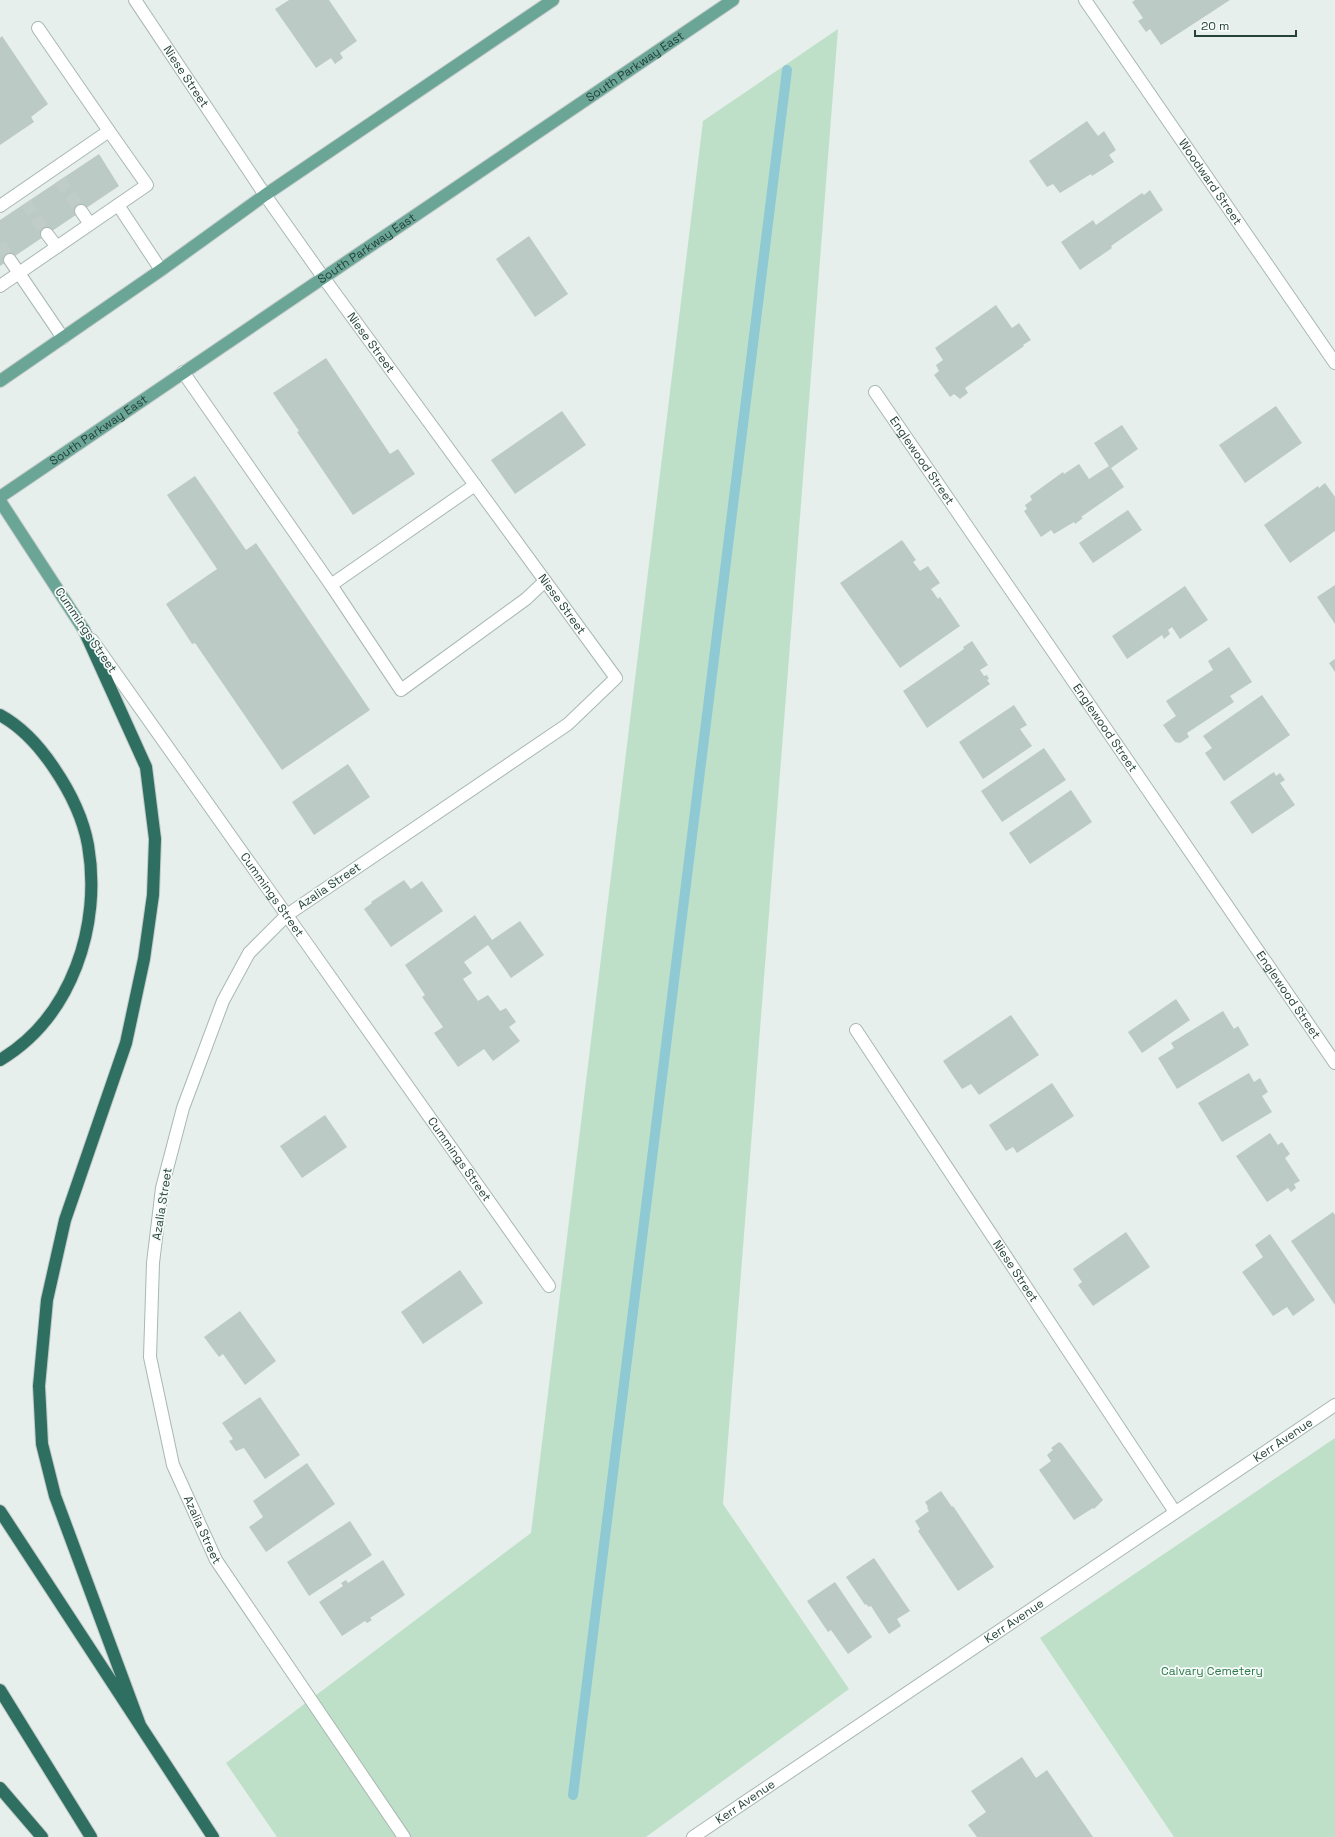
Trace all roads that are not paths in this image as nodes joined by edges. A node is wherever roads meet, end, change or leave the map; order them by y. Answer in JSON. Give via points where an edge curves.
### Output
{"nodes":[{"id":1,"x":135,"y":0,"type":"edge"},
{"id":2,"x":553,"y":0,"type":"edge"},
{"id":3,"x":733,"y":0,"type":"edge"},
{"id":4,"x":1085,"y":0,"type":"edge"},
{"id":5,"x":38,"y":28,"type":"dead end"},
{"id":6,"x":109,"y":131,"type":"junction"},
{"id":7,"x":53,"y":170,"type":"junction"},
{"id":8,"x":60,"y":180,"type":"tunnel mouth"},
{"id":9,"x":19,"y":193,"type":"junction"},
{"id":10,"x":265,"y":195,"type":"junction"},
{"id":11,"x":26,"y":203,"type":"tunnel mouth"},
{"id":12,"x":118,"y":205,"type":"junction"},
{"id":13,"x":0,"y":206,"type":"edge"},
{"id":14,"x":81,"y":211,"type":"tunnel mouth"},
{"id":15,"x":90,"y":224,"type":"junction"},
{"id":16,"x":47,"y":234,"type":"tunnel mouth"},
{"id":17,"x":57,"y":247,"type":"junction"},
{"id":18,"x":10,"y":260,"type":"tunnel mouth"},
{"id":19,"x":161,"y":270,"type":"junction"},
{"id":20,"x":18,"y":273,"type":"junction"},
{"id":21,"x":323,"y":276,"type":"junction"},
{"id":22,"x":0,"y":286,"type":"edge"},
{"id":23,"x":63,"y":338,"type":"junction"},
{"id":24,"x":1335,"y":363,"type":"edge"},
{"id":25,"x":183,"y":372,"type":"junction"},
{"id":26,"x":0,"y":381,"type":"edge"},
{"id":27,"x":875,"y":392,"type":"dead end"},
{"id":28,"x":475,"y":485,"type":"junction"},
{"id":29,"x":0,"y":497,"type":"edge"},
{"id":30,"x":0,"y":501,"type":"edge"},
{"id":31,"x":546,"y":581,"type":"junction"},
{"id":32,"x":331,"y":585,"type":"junction"},
{"id":33,"x":84,"y":630,"type":"junction"},
{"id":34,"x":616,"y":678,"type":"joint"},
{"id":35,"x":0,"y":715,"type":"edge"},
{"id":36,"x":287,"y":915,"type":"junction"},
{"id":37,"x":856,"y":1030,"type":"dead end"},
{"id":38,"x":0,"y":1060,"type":"edge"},
{"id":39,"x":1335,"y":1063,"type":"edge"},
{"id":40,"x":549,"y":1286,"type":"dead end"},
{"id":41,"x":1335,"y":1405,"type":"edge"},
{"id":42,"x":0,"y":1511,"type":"edge"},
{"id":43,"x":1175,"y":1512,"type":"junction"},
{"id":44,"x":0,"y":1690,"type":"edge"},
{"id":45,"x":140,"y":1725,"type":"junction"},
{"id":46,"x":0,"y":1788,"type":"edge"},
{"id":47,"x":42,"y":1837,"type":"edge"},
{"id":48,"x":91,"y":1837,"type":"edge"},
{"id":49,"x":213,"y":1837,"type":"edge"},
{"id":50,"x":404,"y":1837,"type":"edge"},
{"id":51,"x":693,"y":1837,"type":"edge"}],
"edges":[{"from":1,"to":10,"type":"street","name":"Niese Street"},
{"from":2,"to":10,"type":"main road"},
{"from":3,"to":21,"type":"main road","name":"South Parkway East"},
{"from":4,"to":24,"type":"street","name":"Woodward Street"},
{"from":5,"to":6,"type":"street"},
{"from":6,"to":7,"type":"street"},
{"from":6,"to":12,"type":"street","via":[[147,185]]},
{"from":7,"to":8,"type":"street"},
{"from":7,"to":9,"type":"street"},
{"from":9,"to":11,"type":"street"},
{"from":9,"to":13,"type":"street"},
{"from":10,"to":19,"type":"main road"},
{"from":10,"to":21,"type":"street","name":"Niese Street"},
{"from":12,"to":15,"type":"street"},
{"from":12,"to":19,"type":"street"},
{"from":14,"to":15,"type":"street"},
{"from":15,"to":17,"type":"street"},
{"from":16,"to":17,"type":"street"},
{"from":17,"to":20,"type":"street"},
{"from":18,"to":20,"type":"street"},
{"from":19,"to":23,"type":"main road"},
{"from":20,"to":22,"type":"street"},
{"from":20,"to":23,"type":"street"},
{"from":21,"to":25,"type":"main road","name":"South Parkway East"},
{"from":21,"to":28,"type":"street","name":"Niese Street"},
{"from":23,"to":26,"type":"main road"},
{"from":25,"to":29,"type":"main road","name":"South Parkway East"},
{"from":25,"to":32,"type":"street"},
{"from":27,"to":39,"type":"street","name":"Englewood Street"},
{"from":28,"to":31,"type":"street","name":"Niese Street"},
{"from":28,"to":32,"type":"street"},
{"from":30,"to":33,"type":"main road","name":"Cummings Street"},
{"from":31,"to":32,"type":"street","via":[[526,599],[401,690]]},
{"from":31,"to":34,"type":"street","name":"Niese Street"},
{"from":33,"to":36,"type":"street","name":"Cummings Street"},
{"from":33,"to":45,"type":"highway","via":[[146,767],[155,839],[153,895],[144,959],[126,1042],[65,1220],[47,1300],[39,1386],[42,1444],[55,1496]]},
{"from":34,"to":36,"type":"street","name":"Azalia Street","via":[[568,724]]},
{"from":35,"to":38,"type":"highway","via":[[38,746],[63,782],[82,823],[88,844],[92,882],[85,941],[67,986],[54,1010],[42,1024]]},
{"from":36,"to":40,"type":"street","name":"Cummings Street"},
{"from":36,"to":50,"type":"street","name":"Azalia Street","via":[[249,953],[223,1001],[183,1108],[162,1188],[153,1263],[150,1357],[174,1465],[216,1560]]},
{"from":37,"to":43,"type":"street","name":"Niese Street"},
{"from":41,"to":43,"type":"street","name":"Kerr Avenue"},
{"from":42,"to":45,"type":"highway"},
{"from":43,"to":51,"type":"street","name":"Kerr Avenue"},
{"from":44,"to":48,"type":"highway"},
{"from":45,"to":49,"type":"highway"},
{"from":46,"to":47,"type":"highway"}]}
